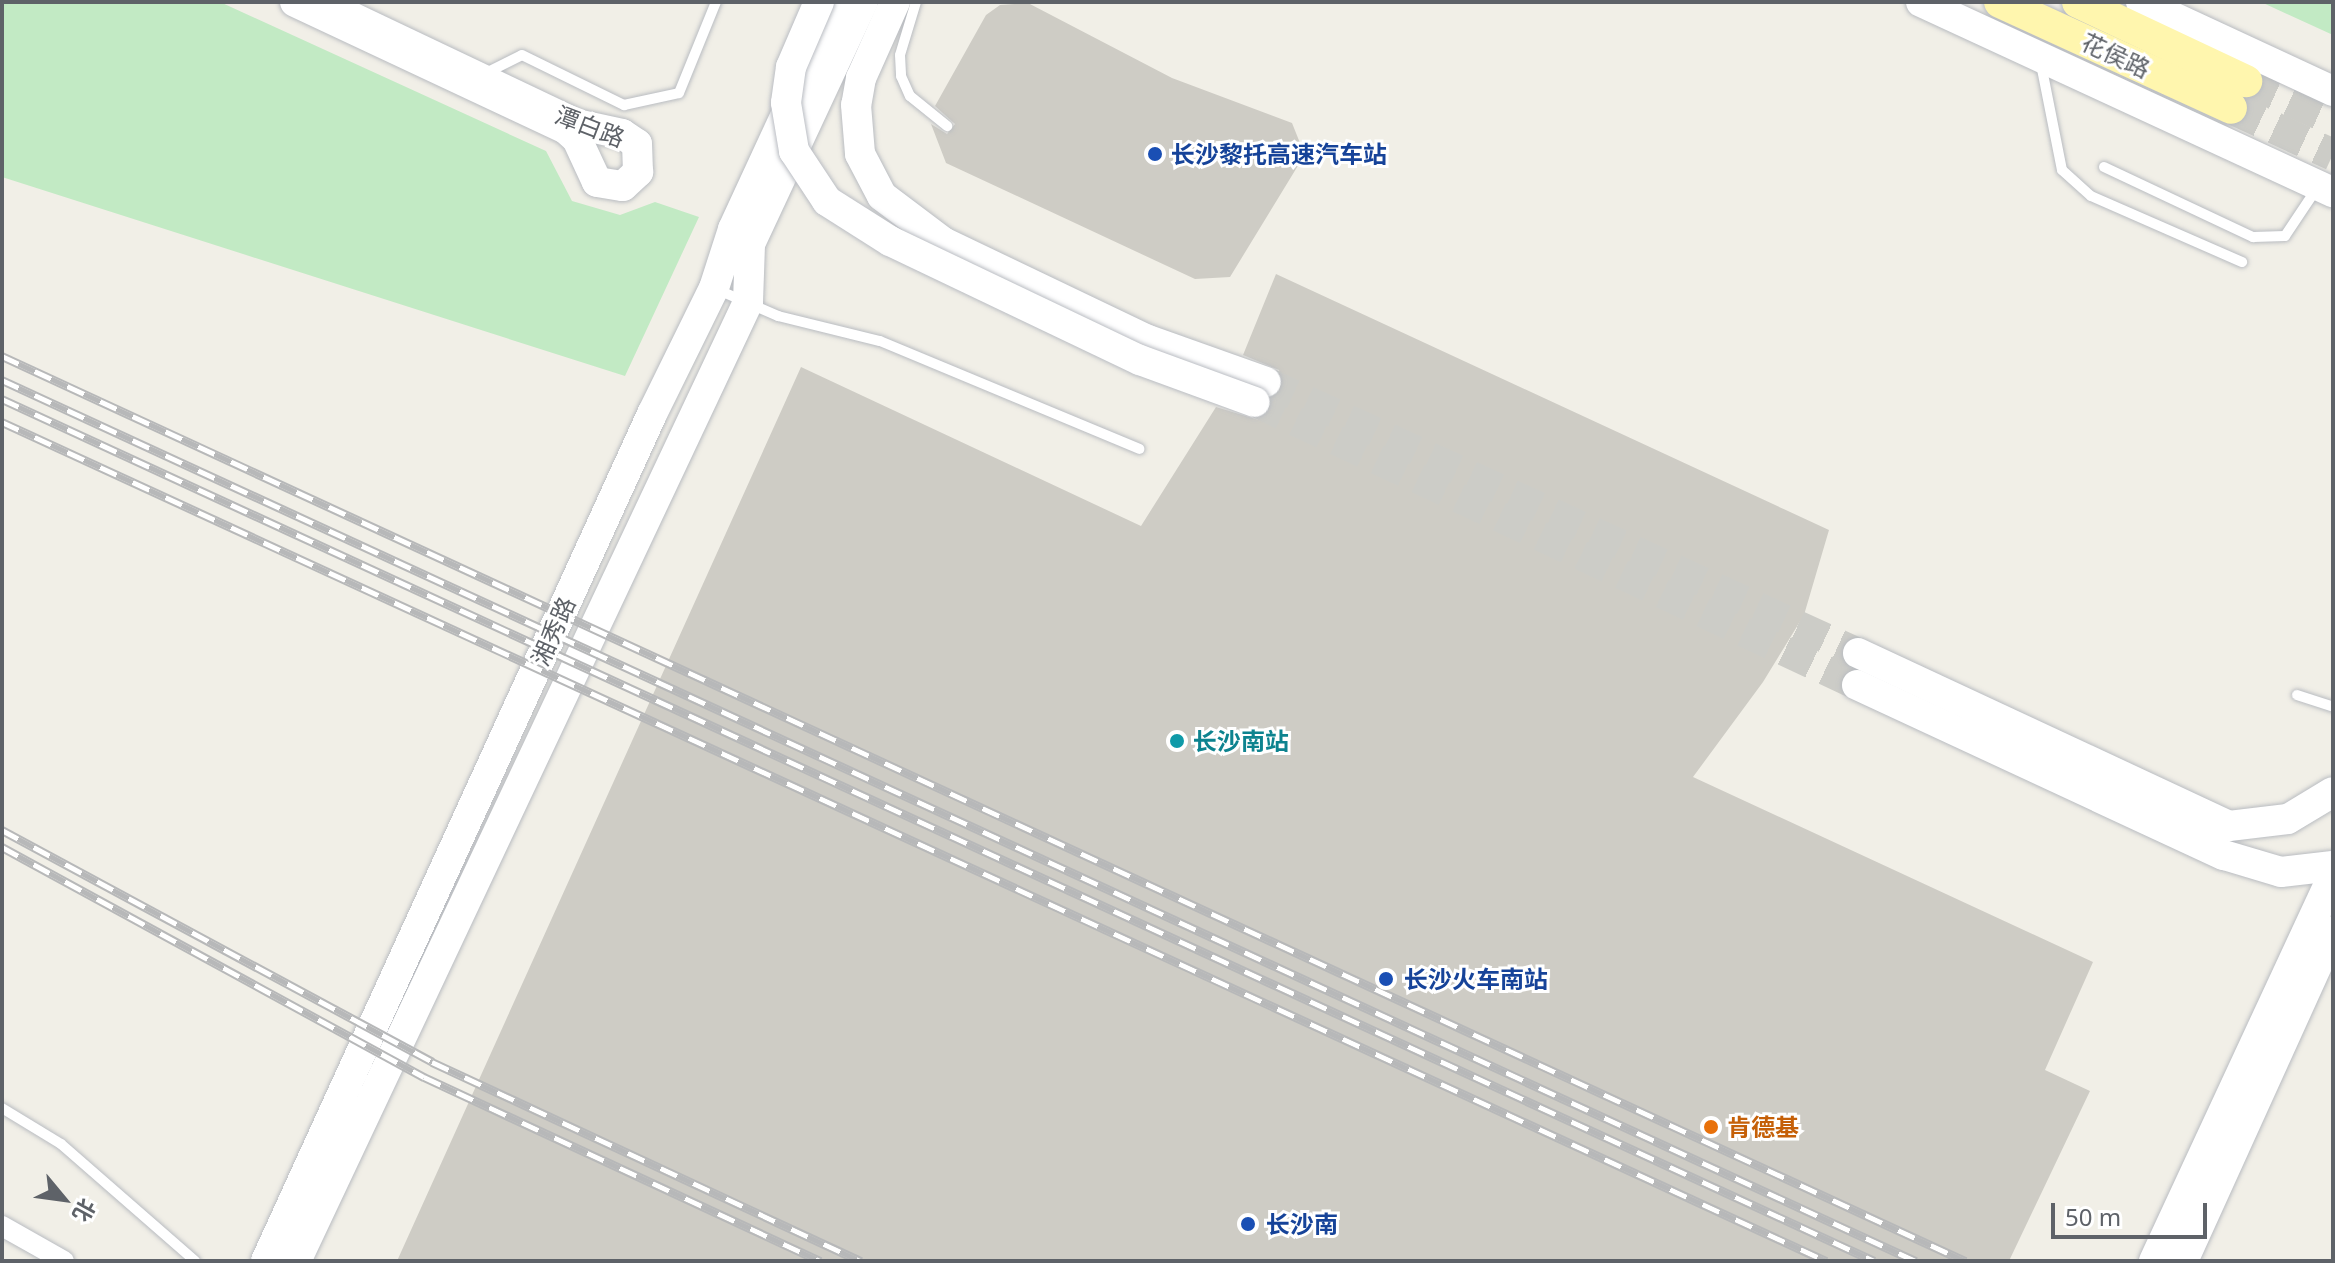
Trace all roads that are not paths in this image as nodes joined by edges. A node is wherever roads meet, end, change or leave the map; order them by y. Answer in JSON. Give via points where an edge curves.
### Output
{"nodes":[{"id":1,"x":295,"y":2,"type":"edge"},
{"id":2,"x":320,"y":2,"type":"edge"},
{"id":3,"x":716,"y":2,"type":"edge"},
{"id":4,"x":819,"y":2,"type":"edge"},
{"id":5,"x":838,"y":2,"type":"edge"},
{"id":6,"x":863,"y":2,"type":"edge"},
{"id":7,"x":895,"y":2,"type":"edge"},
{"id":8,"x":916,"y":2,"type":"edge"},
{"id":9,"x":1921,"y":2,"type":"edge"},
{"id":10,"x":2000,"y":2,"type":"edge"},
{"id":11,"x":2078,"y":2,"type":"edge"},
{"id":12,"x":2141,"y":2,"type":"edge"},
{"id":13,"x":2039,"y":54,"type":"junction"},
{"id":14,"x":475,"y":79,"type":"junction"},
{"id":15,"x":2333,"y":91,"type":"edge"},
{"id":16,"x":947,"y":126,"type":"dead end"},
{"id":17,"x":2104,"y":167,"type":"dead end"},
{"id":18,"x":2326,"y":189,"type":"edge"},
{"id":19,"x":2242,"y":262,"type":"dead end"},
{"id":20,"x":714,"y":288,"type":"junction"},
{"id":21,"x":748,"y":302,"type":"junction"},
{"id":22,"x":1139,"y":449,"type":"dead end"},
{"id":23,"x":1858,"y":653,"type":"tunnel mouth"},
{"id":24,"x":1857,"y":685,"type":"tunnel mouth"},
{"id":25,"x":2297,"y":695,"type":"dead end"},
{"id":26,"x":2333,"y":707,"type":"edge"},
{"id":27,"x":2333,"y":792,"type":"edge"},
{"id":28,"x":2333,"y":866,"type":"edge"},
{"id":29,"x":2333,"y":875,"type":"edge"},
{"id":30,"x":2333,"y":931,"type":"edge"},
{"id":31,"x":2,"y":1108,"type":"edge"},
{"id":32,"x":2,"y":1226,"type":"edge"},
{"id":33,"x":64,"y":1261,"type":"edge"},
{"id":34,"x":195,"y":1261,"type":"edge"},
{"id":35,"x":266,"y":1261,"type":"edge"},
{"id":36,"x":296,"y":1261,"type":"edge"},
{"id":37,"x":2154,"y":1261,"type":"edge"},
{"id":38,"x":2183,"y":1261,"type":"edge"}],
"edges":[{"from":1,"to":14,"type":"street","name":"潭白路"},
{"from":2,"to":14,"type":"street","name":"潭白路"},
{"from":3,"to":14,"type":"lane","via":[[679,93],[624,105],[522,55]]},
{"from":4,"to":7,"type":"street","bridge":true,"via":[[791,67],[786,103],[794,151],[827,201],[890,241],[1140,360],[1261,392],[957,248],[922,229],[882,196],[860,154],[856,105],[861,78]]},
{"from":5,"to":20,"type":"street","name":"湘秀路","via":[[733,229]]},
{"from":6,"to":21,"type":"street","via":[[750,244]]},
{"from":8,"to":16,"type":"lane","via":[[902,41],[901,76],[910,96]]},
{"from":9,"to":13,"type":"street"},
{"from":10,"to":11,"type":"main road","name":"花侯路","via":[[2239,94]]},
{"from":12,"to":15,"type":"street"},
{"from":13,"to":18,"type":"street"},
{"from":13,"to":19,"type":"lane","via":[[2062,170],[2091,196]]},
{"from":14,"to":14,"type":"street","name":"潭白路","via":[[572,133],[597,182],[623,186],[638,172],[640,152],[630,139],[577,124]]},
{"from":17,"to":18,"type":"lane","via":[[2253,237],[2285,236]]},
{"from":20,"to":21,"type":"lane"},
{"from":20,"to":35,"type":"street","name":"湘秀路"},
{"from":21,"to":22,"type":"lane","via":[[778,316],[880,341]]},
{"from":21,"to":36,"type":"street"},
{"from":23,"to":27,"type":"street","via":[[2229,826],[2288,819]]},
{"from":24,"to":28,"type":"street","via":[[2224,855],[2281,872]]},
{"from":25,"to":26,"type":"lane"},
{"from":29,"to":37,"type":"street"},
{"from":30,"to":38,"type":"street"},
{"from":31,"to":34,"type":"lane","via":[[61,1144]]},
{"from":32,"to":33,"type":"street"}]}
